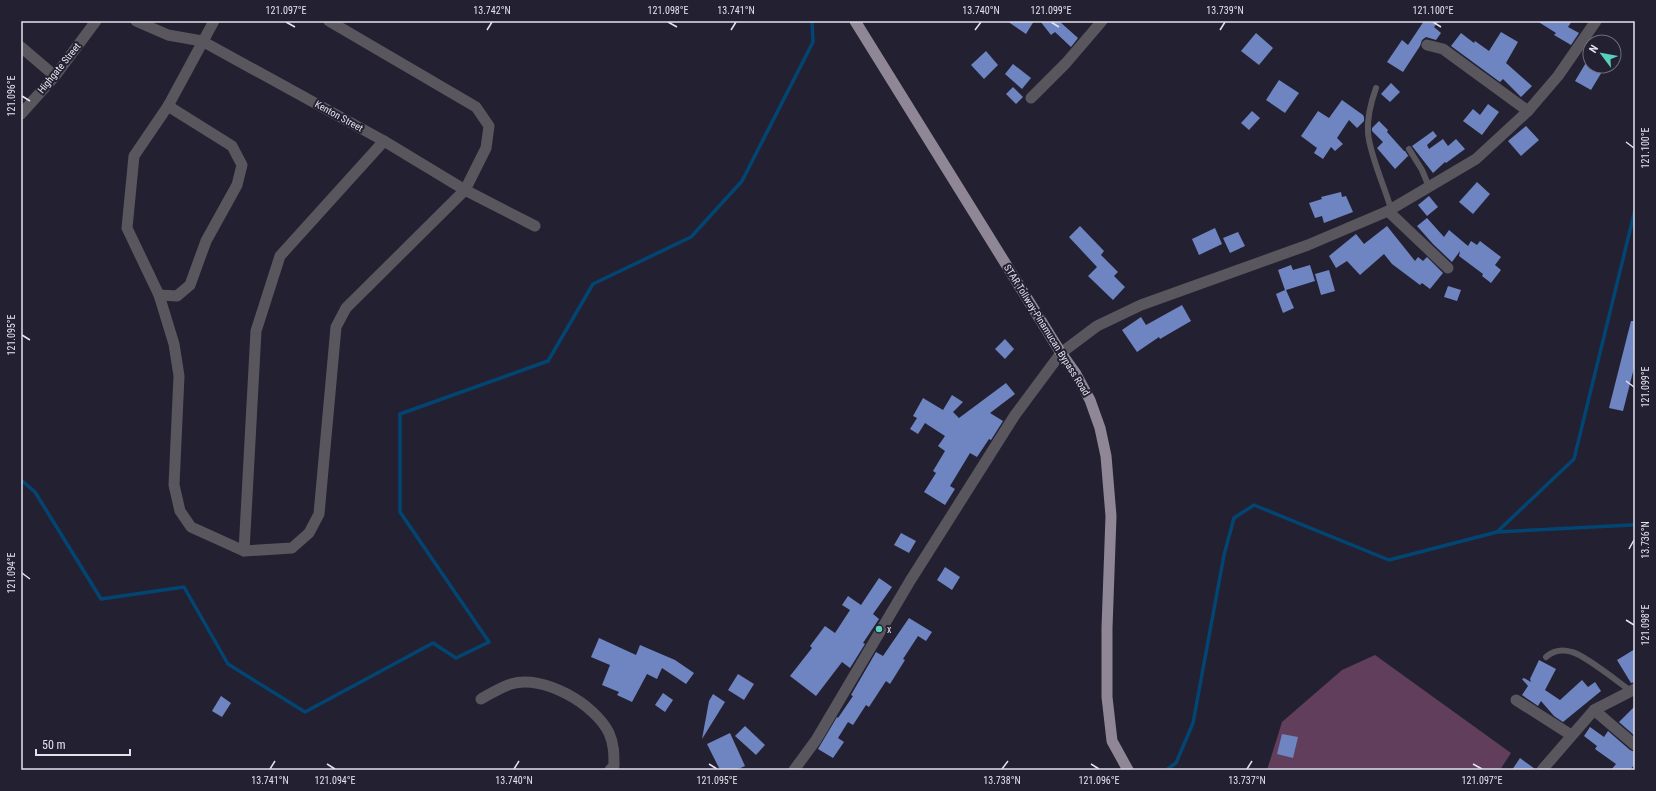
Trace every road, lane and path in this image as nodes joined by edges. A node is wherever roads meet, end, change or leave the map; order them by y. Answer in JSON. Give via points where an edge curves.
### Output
{"nodes":[{"id":1,"x":96,"y":21,"type":"edge"},
{"id":2,"x":136,"y":21,"type":"edge"},
{"id":3,"x":214,"y":21,"type":"edge"},
{"id":4,"x":329,"y":21,"type":"edge"},
{"id":5,"x":1102,"y":21,"type":"edge"},
{"id":6,"x":1596,"y":21,"type":"edge"},
{"id":7,"x":856,"y":23,"type":"edge"},
{"id":8,"x":202,"y":41,"type":"junction"},
{"id":9,"x":1427,"y":45,"type":"dead end"},
{"id":10,"x":21,"y":47,"type":"edge"},
{"id":11,"x":54,"y":76,"type":"junction"},
{"id":12,"x":1376,"y":88,"type":"dead end"},
{"id":13,"x":1031,"y":98,"type":"dead end"},
{"id":14,"x":168,"y":106,"type":"junction"},
{"id":15,"x":1528,"y":111,"type":"junction"},
{"id":16,"x":21,"y":114,"type":"edge"},
{"id":17,"x":384,"y":141,"type":"junction"},
{"id":18,"x":1409,"y":149,"type":"dead end"},
{"id":19,"x":1429,"y":187,"type":"junction"},
{"id":20,"x":465,"y":190,"type":"junction"},
{"id":21,"x":1390,"y":210,"type":"junction"},
{"id":22,"x":535,"y":226,"type":"dead end"},
{"id":23,"x":1448,"y":268,"type":"dead end"},
{"id":24,"x":159,"y":295,"type":"junction"},
{"id":25,"x":1061,"y":353,"type":"junction"},
{"id":26,"x":244,"y":551,"type":"junction"},
{"id":27,"x":1546,"y":656,"type":"dead end"},
{"id":28,"x":1633,"y":690,"type":"edge"},
{"id":29,"x":481,"y":699,"type":"dead end"},
{"id":30,"x":1516,"y":700,"type":"dead end"},
{"id":31,"x":1594,"y":710,"type":"junction"},
{"id":32,"x":1571,"y":735,"type":"junction"},
{"id":33,"x":1635,"y":745,"type":"edge"},
{"id":34,"x":610,"y":770,"type":"edge"},
{"id":35,"x":794,"y":770,"type":"edge"},
{"id":36,"x":1128,"y":770,"type":"edge"},
{"id":37,"x":1542,"y":770,"type":"edge"}],
"edges":[{"from":1,"to":11,"type":"street","name":"Highgate Street"},
{"from":2,"to":8,"type":"street","name":"Kenton Street","via":[[168,35]]},
{"from":3,"to":8,"type":"street"},
{"from":4,"to":20,"type":"street","via":[[476,108],[489,126],[486,148]]},
{"from":5,"to":13,"type":"street","via":[[1066,63]]},
{"from":6,"to":15,"type":"street","via":[[1558,76]]},
{"from":7,"to":25,"type":"main road","name":"STAR Tollway-Pinamucan Bypass Road"},
{"from":8,"to":14,"type":"street"},
{"from":8,"to":17,"type":"street","name":"Kenton Street"},
{"from":9,"to":15,"type":"street","via":[[1443,49]]},
{"from":10,"to":11,"type":"street"},
{"from":11,"to":16,"type":"street","name":"Highgate Street"},
{"from":12,"to":21,"type":"lane","via":[[1369,113],[1368,133]]},
{"from":14,"to":24,"type":"street","via":[[134,156],[127,228]]},
{"from":14,"to":24,"type":"street","via":[[232,146],[242,165],[237,186],[206,241],[190,285],[176,296]]},
{"from":15,"to":19,"type":"street","via":[[1476,159]]},
{"from":17,"to":20,"type":"street","name":"Kenton Street"},
{"from":17,"to":26,"type":"street","via":[[280,256],[256,331]]},
{"from":18,"to":19,"type":"lane"},
{"from":19,"to":21,"type":"street"},
{"from":20,"to":22,"type":"street","name":"Kenton Street"},
{"from":20,"to":26,"type":"street","via":[[346,308],[336,327],[320,514],[309,533],[292,548]]},
{"from":21,"to":23,"type":"street"},
{"from":21,"to":25,"type":"street","via":[[1308,246],[1141,305],[1097,326]]},
{"from":24,"to":26,"type":"street","via":[[174,344],[178,376],[174,485],[180,511],[191,527]]},
{"from":25,"to":35,"type":"street","via":[[989,455],[910,581],[816,740]]},
{"from":25,"to":36,"type":"main road","name":"STAR Tollway-Pinamucan Bypass Road","via":[[1090,400],[1106,456],[1111,516],[1107,697],[1112,741]]},
{"from":27,"to":28,"type":"lane","via":[[1560,650],[1573,652]]},
{"from":28,"to":31,"type":"street"},
{"from":29,"to":34,"type":"street","via":[[512,683],[534,682],[566,692],[594,713],[608,732],[614,748],[614,766]]},
{"from":30,"to":32,"type":"street"},
{"from":31,"to":32,"type":"street"},
{"from":31,"to":33,"type":"street"},
{"from":32,"to":37,"type":"street"}]}
